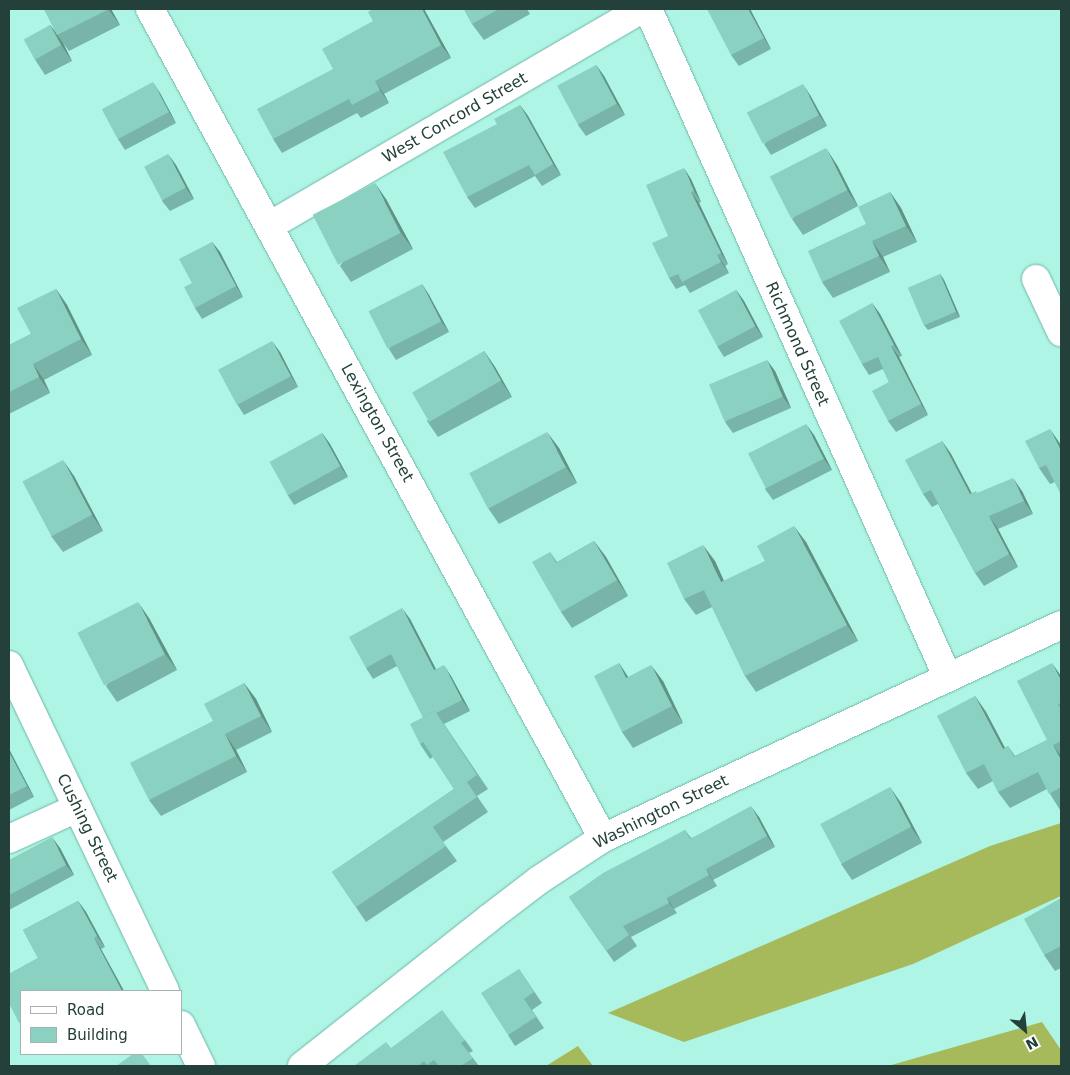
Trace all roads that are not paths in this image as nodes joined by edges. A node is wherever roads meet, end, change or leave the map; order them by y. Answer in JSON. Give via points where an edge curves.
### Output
{"nodes":[{"id":1,"x":150,"y":9,"type":"edge"},
{"id":2,"x":642,"y":9,"type":"edge"},
{"id":3,"x":648,"y":9,"type":"edge"},
{"id":4,"x":269,"y":226,"type":"junction"},
{"id":5,"x":1036,"y":279,"type":"dead end"},
{"id":6,"x":1061,"y":332,"type":"edge"},
{"id":7,"x":1061,"y":625,"type":"edge"},
{"id":8,"x":9,"y":665,"type":"edge"},
{"id":9,"x":948,"y":678,"type":"junction"},
{"id":10,"x":77,"y":808,"type":"junction"},
{"id":11,"x":603,"y":838,"type":"junction"},
{"id":12,"x":9,"y":839,"type":"edge"},
{"id":13,"x":165,"y":990,"type":"edge"},
{"id":14,"x":182,"y":1027,"type":"edge"},
{"id":15,"x":201,"y":1066,"type":"edge"},
{"id":16,"x":302,"y":1066,"type":"edge"}],
"edges":[{"from":1,"to":4,"type":"street","name":"Lexington Street"},
{"from":2,"to":4,"type":"street","name":"West Concord Street"},
{"from":3,"to":9,"type":"street","name":"Richmond Street"},
{"from":4,"to":11,"type":"street","name":"Lexington Street"},
{"from":5,"to":6,"type":"street"},
{"from":7,"to":9,"type":"street","name":"Washington Street"},
{"from":8,"to":10,"type":"street","name":"Cushing Street"},
{"from":9,"to":11,"type":"street","name":"Washington Street"},
{"from":10,"to":12,"type":"street"},
{"from":10,"to":13,"type":"street","name":"Cushing Street"},
{"from":11,"to":16,"type":"street","name":"Washington Street","via":[[539,880]]},
{"from":14,"to":15,"type":"street"}]}
